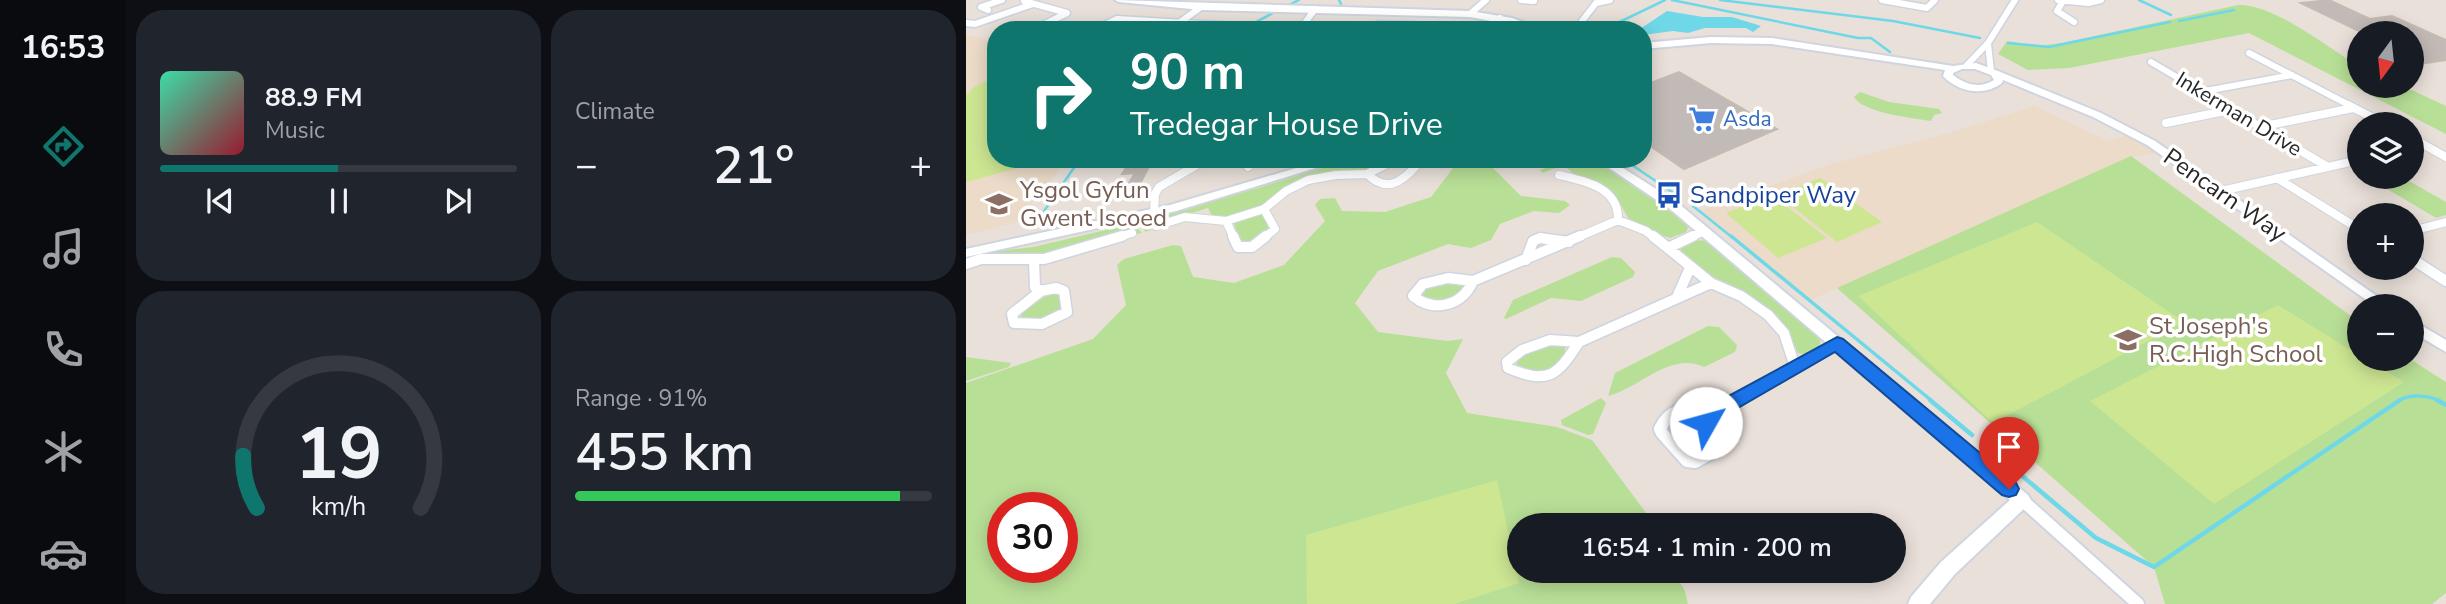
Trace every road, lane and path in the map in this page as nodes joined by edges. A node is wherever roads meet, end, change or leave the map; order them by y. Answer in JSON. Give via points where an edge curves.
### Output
{"nodes":[{"id":1,"x":1002,"y":0,"type":"edge"},
{"id":2,"x":1126,"y":0,"type":"edge"},
{"id":3,"x":1486,"y":0,"type":"edge"},
{"id":4,"x":1521,"y":0,"type":"edge"},
{"id":5,"x":1610,"y":0,"type":"edge"},
{"id":6,"x":1882,"y":0,"type":"edge"},
{"id":7,"x":1935,"y":0,"type":"edge"},
{"id":8,"x":2015,"y":0,"type":"edge"},
{"id":9,"x":2061,"y":0,"type":"edge"},
{"id":10,"x":2101,"y":0,"type":"edge"},
{"id":11,"x":1026,"y":1,"type":"edge"},
{"id":12,"x":1534,"y":1,"type":"edge"},
{"id":13,"x":1593,"y":1,"type":"edge"},
{"id":14,"x":1201,"y":7,"type":"junction"},
{"id":15,"x":1315,"y":9,"type":"junction"},
{"id":16,"x":988,"y":10,"type":"dead end"},
{"id":17,"x":1470,"y":14,"type":"junction"},
{"id":18,"x":1500,"y":18,"type":"junction"},
{"id":19,"x":1582,"y":20,"type":"dead end"},
{"id":20,"x":1051,"y":21,"type":"edge"},
{"id":21,"x":1113,"y":21,"type":"edge"},
{"id":22,"x":1148,"y":21,"type":"edge"},
{"id":23,"x":1181,"y":21,"type":"edge"},
{"id":24,"x":1306,"y":21,"type":"edge"},
{"id":25,"x":1496,"y":21,"type":"edge"},
{"id":26,"x":1510,"y":21,"type":"edge"},
{"id":27,"x":2074,"y":22,"type":"dead end"},
{"id":28,"x":966,"y":23,"type":"edge"},
{"id":29,"x":1988,"y":43,"type":"junction"},
{"id":30,"x":1652,"y":45,"type":"edge"},
{"id":31,"x":2249,"y":52,"type":"dead end"},
{"id":32,"x":2151,"y":62,"type":"dead end"},
{"id":33,"x":1967,"y":65,"type":"junction"},
{"id":34,"x":1993,"y":72,"type":"junction"},
{"id":35,"x":1951,"y":74,"type":"junction"},
{"id":36,"x":2293,"y":75,"type":"junction"},
{"id":37,"x":1986,"y":88,"type":"junction"},
{"id":38,"x":2200,"y":92,"type":"junction"},
{"id":39,"x":2057,"y":99,"type":"junction"},
{"id":40,"x":2353,"y":107,"type":"junction"},
{"id":41,"x":2230,"y":110,"type":"junction"},
{"id":42,"x":2362,"y":112,"type":"edge"},
{"id":43,"x":2166,"y":123,"type":"dead end"},
{"id":44,"x":2260,"y":127,"type":"junction"},
{"id":45,"x":2424,"y":145,"type":"edge"},
{"id":46,"x":2446,"y":156,"type":"edge"},
{"id":47,"x":2347,"y":162,"type":"edge"},
{"id":48,"x":2328,"y":167,"type":"junction"},
{"id":49,"x":1192,"y":168,"type":"edge"},
{"id":50,"x":1312,"y":168,"type":"edge"},
{"id":51,"x":1376,"y":168,"type":"edge"},
{"id":52,"x":1414,"y":168,"type":"edge"},
{"id":53,"x":1616,"y":168,"type":"edge"},
{"id":54,"x":1367,"y":174,"type":"junction"},
{"id":55,"x":1559,"y":175,"type":"dead end"},
{"id":56,"x":2277,"y":178,"type":"junction"},
{"id":57,"x":2221,"y":191,"type":"junction"},
{"id":58,"x":1264,"y":209,"type":"junction"},
{"id":59,"x":1155,"y":219,"type":"junction"},
{"id":60,"x":1618,"y":220,"type":"junction"},
{"id":61,"x":1226,"y":221,"type":"junction"},
{"id":62,"x":2347,"y":222,"type":"edge"},
{"id":63,"x":2446,"y":222,"type":"edge"},
{"id":64,"x":2424,"y":228,"type":"edge"},
{"id":65,"x":1704,"y":231,"type":"junction"},
{"id":66,"x":1132,"y":233,"type":"dead end"},
{"id":67,"x":1569,"y":242,"type":"junction"},
{"id":68,"x":1668,"y":248,"type":"junction"},
{"id":69,"x":966,"y":253,"type":"edge"},
{"id":70,"x":1526,"y":260,"type":"junction"},
{"id":71,"x":1034,"y":261,"type":"junction"},
{"id":72,"x":966,"y":264,"type":"edge"},
{"id":73,"x":2424,"y":267,"type":"edge"},
{"id":74,"x":1690,"y":268,"type":"junction"},
{"id":75,"x":1473,"y":281,"type":"junction"},
{"id":76,"x":2446,"y":281,"type":"edge"},
{"id":77,"x":1711,"y":283,"type":"junction"},
{"id":78,"x":1041,"y":291,"type":"junction"},
{"id":79,"x":2367,"y":294,"type":"edge"},
{"id":80,"x":1677,"y":297,"type":"junction"},
{"id":81,"x":2424,"y":333,"type":"edge"},
{"id":82,"x":1579,"y":342,"type":"junction"},
{"id":83,"x":1837,"y":343,"type":"junction"},
{"id":84,"x":2446,"y":347,"type":"edge"},
{"id":85,"x":1795,"y":367,"type":"junction"},
{"id":86,"x":1712,"y":408,"type":"junction"},
{"id":87,"x":2022,"y":500,"type":"junction"},
{"id":88,"x":1918,"y":604,"type":"edge"},
{"id":89,"x":2138,"y":604,"type":"edge"}],
"edges":[{"from":1,"to":16,"type":"street","via":[[981,7]]},
{"from":2,"to":14,"type":"street"},
{"from":3,"to":17,"type":"street"},
{"from":4,"to":12,"type":"street"},
{"from":5,"to":13,"type":"street"},
{"from":6,"to":7,"type":"street","via":[[1927,8]]},
{"from":8,"to":29,"type":"street"},
{"from":9,"to":10,"type":"street"},
{"from":9,"to":27,"type":"street","via":[[2057,11]]},
{"from":11,"to":20,"type":"street","via":[[1067,13]]},
{"from":11,"to":28,"type":"street","via":[[975,24]]},
{"from":13,"to":19,"type":"street"},
{"from":14,"to":15,"type":"street"},
{"from":14,"to":23,"type":"street"},
{"from":15,"to":17,"type":"street"},
{"from":15,"to":24,"type":"street"},
{"from":17,"to":18,"type":"street"},
{"from":18,"to":25,"type":"street"},
{"from":18,"to":26,"type":"street"},
{"from":21,"to":22,"type":"street"},
{"from":29,"to":33,"type":"street"},
{"from":29,"to":34,"type":"street"},
{"from":30,"to":35,"type":"street","via":[[1772,41]]},
{"from":31,"to":36,"type":"street"},
{"from":32,"to":38,"type":"street","name":"Inkerman Drive"},
{"from":33,"to":34,"type":"street","name":"Pencarn Way"},
{"from":33,"to":35,"type":"street"},
{"from":34,"to":37,"type":"street","via":[[1997,84]]},
{"from":34,"to":39,"type":"street","name":"Pencarn Way"},
{"from":35,"to":37,"type":"street","name":"Pencarn Way","via":[[1965,87]]},
{"from":36,"to":38,"type":"street"},
{"from":36,"to":40,"type":"street"},
{"from":37,"to":39,"type":"street","name":"Pencarn Way"},
{"from":38,"to":41,"type":"street","name":"Inkerman Drive"},
{"from":39,"to":57,"type":"street","name":"Pencarn Way","via":[[2133,133]]},
{"from":40,"to":42,"type":"street"},
{"from":40,"to":44,"type":"street"},
{"from":41,"to":43,"type":"street"},
{"from":41,"to":44,"type":"street","name":"Inkerman Drive"},
{"from":44,"to":48,"type":"street","name":"Inkerman Drive"},
{"from":45,"to":46,"type":"street"},
{"from":47,"to":48,"type":"street"},
{"from":48,"to":56,"type":"street"},
{"from":49,"to":59,"type":"street","via":[[1159,187]]},
{"from":50,"to":59,"type":"street"},
{"from":51,"to":54,"type":"street"},
{"from":52,"to":54,"type":"street","via":[[1406,179],[1389,186],[1376,184]]},
{"from":53,"to":65,"type":"street"},
{"from":54,"to":58,"type":"street","via":[[1308,180]]},
{"from":55,"to":60,"type":"street","via":[[1598,186],[1615,202]]},
{"from":56,"to":57,"type":"street"},
{"from":56,"to":62,"type":"street"},
{"from":57,"to":79,"type":"street","name":"Pencarn Way"},
{"from":58,"to":61,"type":"street"},
{"from":58,"to":61,"type":"street","via":[[1275,229],[1248,249],[1236,245]]},
{"from":59,"to":61,"type":"street"},
{"from":59,"to":69,"type":"street"},
{"from":60,"to":67,"type":"street"},
{"from":60,"to":68,"type":"street","via":[[1646,231]]},
{"from":63,"to":64,"type":"street"},
{"from":65,"to":68,"type":"street"},
{"from":65,"to":83,"type":"street"},
{"from":66,"to":71,"type":"street"},
{"from":67,"to":70,"type":"street"},
{"from":67,"to":70,"type":"street","via":[[1540,238],[1533,241]]},
{"from":68,"to":74,"type":"street"},
{"from":70,"to":75,"type":"street"},
{"from":71,"to":72,"type":"street","via":[[997,259]]},
{"from":71,"to":78,"type":"street","via":[[1035,287]]},
{"from":73,"to":76,"type":"street"},
{"from":74,"to":77,"type":"street"},
{"from":74,"to":80,"type":"street"},
{"from":75,"to":75,"type":"street","via":[[1466,295],[1453,304],[1422,302],[1413,296],[1419,287],[1443,277]]},
{"from":77,"to":80,"type":"street"},
{"from":77,"to":85,"type":"street","via":[[1768,315],[1784,333]]},
{"from":78,"to":78,"type":"street","via":[[1064,291],[1067,312],[1040,326],[1014,323],[1012,314]]},
{"from":80,"to":82,"type":"street"},
{"from":81,"to":84,"type":"street"},
{"from":82,"to":82,"type":"street","via":[[1553,376],[1530,377],[1508,368],[1513,355],[1550,339]]},
{"from":83,"to":85,"type":"street"},
{"from":83,"to":87,"type":"street"},
{"from":85,"to":86,"type":"street","via":[[1730,404]]},
{"from":86,"to":86,"type":"street","via":[[1689,406],[1661,423],[1662,433],[1687,461],[1695,462],[1720,448],[1706,432]]},
{"from":87,"to":88,"type":"street","via":[[1948,568]]},
{"from":87,"to":89,"type":"street"}]}
